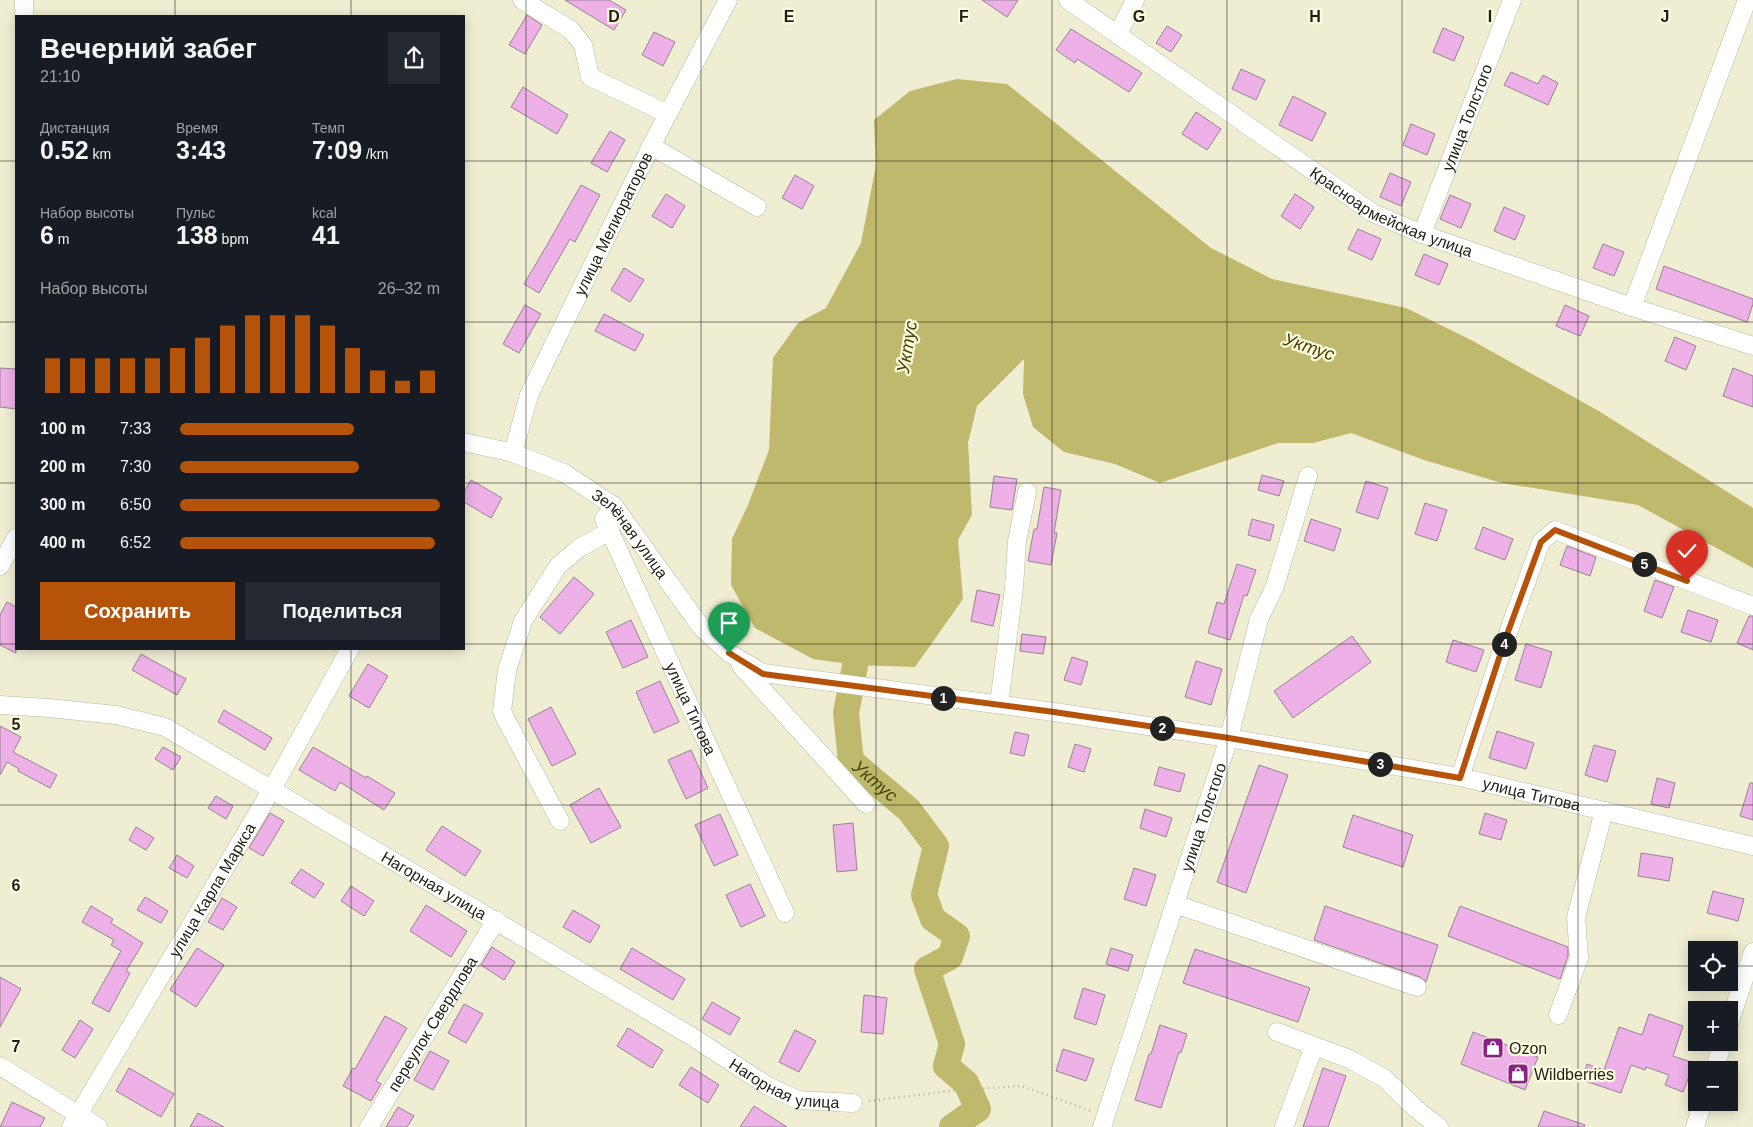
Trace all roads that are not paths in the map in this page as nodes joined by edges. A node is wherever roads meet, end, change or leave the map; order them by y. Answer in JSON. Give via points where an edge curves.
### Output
{"nodes":[{"id":1,"x":24,"y":0,"type":"edge"},
{"id":2,"x":522,"y":0,"type":"edge"},
{"id":3,"x":728,"y":0,"type":"edge"},
{"id":4,"x":1068,"y":0,"type":"edge"},
{"id":5,"x":1135,"y":0,"type":"edge"},
{"id":6,"x":1512,"y":0,"type":"edge"},
{"id":7,"x":1747,"y":0,"type":"edge"},
{"id":8,"x":24,"y":15,"type":"edge"},
{"id":9,"x":1118,"y":34,"type":"junction"},
{"id":10,"x":668,"y":114,"type":"junction"},
{"id":11,"x":651,"y":146,"type":"junction"},
{"id":12,"x":757,"y":207,"type":"dead end"},
{"id":13,"x":1422,"y":234,"type":"junction"},
{"id":14,"x":1632,"y":307,"type":"junction"},
{"id":15,"x":1753,"y":346,"type":"edge"},
{"id":16,"x":465,"y":442,"type":"edge"},
{"id":17,"x":514,"y":453,"type":"junction"},
{"id":18,"x":1308,"y":476,"type":"dead end"},
{"id":19,"x":1026,"y":492,"type":"dead end"},
{"id":20,"x":614,"y":506,"type":"junction"},
{"id":21,"x":610,"y":531,"type":"junction"},
{"id":22,"x":15,"y":540,"type":"edge"},
{"id":23,"x":0,"y":566,"type":"edge"},
{"id":24,"x":1753,"y":606,"type":"edge"},
{"id":25,"x":349,"y":650,"type":"edge"},
{"id":26,"x":729,"y":653,"type":"junction"},
{"id":27,"x":763,"y":674,"type":"joint"},
{"id":28,"x":999,"y":704,"type":"junction"},
{"id":29,"x":0,"y":705,"type":"edge"},
{"id":30,"x":1229,"y":738,"type":"junction"},
{"id":31,"x":1460,"y":778,"type":"junction"},
{"id":32,"x":272,"y":789,"type":"junction"},
{"id":33,"x":866,"y":804,"type":"dead end"},
{"id":34,"x":1604,"y":811,"type":"junction"},
{"id":35,"x":560,"y":821,"type":"dead end"},
{"id":36,"x":1753,"y":846,"type":"edge"},
{"id":37,"x":1175,"y":904,"type":"junction"},
{"id":38,"x":785,"y":913,"type":"dead end"},
{"id":39,"x":496,"y":920,"type":"junction"},
{"id":40,"x":1753,"y":952,"type":"edge"},
{"id":41,"x":1417,"y":987,"type":"dead end"},
{"id":42,"x":1737,"y":1001,"type":"edge"},
{"id":43,"x":1558,"y":1015,"type":"dead end"},
{"id":44,"x":1277,"y":1032,"type":"dead end"},
{"id":45,"x":1314,"y":1046,"type":"junction"},
{"id":46,"x":0,"y":1066,"type":"edge"},
{"id":47,"x":852,"y":1103,"type":"road end"},
{"id":48,"x":1700,"y":1111,"type":"edge"},
{"id":49,"x":74,"y":1121,"type":"edge"},
{"id":50,"x":1104,"y":1122,"type":"edge"},
{"id":51,"x":98,"y":1127,"type":"edge"},
{"id":52,"x":369,"y":1127,"type":"edge"},
{"id":53,"x":1284,"y":1127,"type":"edge"},
{"id":54,"x":1439,"y":1127,"type":"edge"},
{"id":55,"x":1694,"y":1127,"type":"edge"}],
"edges":[{"from":1,"to":8,"type":"street"},
{"from":2,"to":10,"type":"street","via":[[571,30],[583,45],[590,76]]},
{"from":3,"to":10,"type":"street","name":"улица Мелиораторов"},
{"from":4,"to":9,"type":"street","name":"Красноармейская улица"},
{"from":5,"to":9,"type":"street"},
{"from":6,"to":13,"type":"street","name":"улица Толстого"},
{"from":7,"to":14,"type":"street"},
{"from":9,"to":13,"type":"street","name":"Красноармейская улица","via":[[1373,213]]},
{"from":10,"to":11,"type":"street","name":"улица Мелиораторов"},
{"from":11,"to":12,"type":"street"},
{"from":11,"to":17,"type":"street","name":"улица Мелиораторов","via":[[530,395]]},
{"from":13,"to":14,"type":"street","name":"Красноармейская улица"},
{"from":14,"to":15,"type":"street","name":"Красноармейская улица"},
{"from":16,"to":17,"type":"street","name":"Зелёная улица"},
{"from":17,"to":20,"type":"street","name":"Зелёная улица","via":[[564,474]]},
{"from":18,"to":30,"type":"street","name":"улица Толстого","via":[[1275,586],[1259,619]]},
{"from":19,"to":28,"type":"street","via":[[1017,541]]},
{"from":20,"to":21,"type":"street","name":"улица Титова","via":[[604,519]]},
{"from":20,"to":26,"type":"street","name":"Зелёная улица","via":[[701,626]]},
{"from":21,"to":35,"type":"street","via":[[579,548],[558,566],[523,621],[507,670],[502,712]]},
{"from":21,"to":38,"type":"street","name":"улица Титова"},
{"from":22,"to":23,"type":"street"},
{"from":24,"to":31,"type":"street","via":[[1555,530],[1541,542]]},
{"from":25,"to":32,"type":"street","name":"улица Карла Маркса"},
{"from":26,"to":27,"type":"street","name":"Зелёная улица"},
{"from":26,"to":33,"type":"street"},
{"from":27,"to":28,"type":"street","name":"улица Титова"},
{"from":28,"to":30,"type":"street","name":"улица Титова"},
{"from":29,"to":32,"type":"street","name":"Нагорная улица","via":[[116,716],[165,727]]},
{"from":30,"to":31,"type":"street","name":"улица Титова"},
{"from":30,"to":37,"type":"street","name":"улица Толстого"},
{"from":31,"to":34,"type":"street","name":"улица Титова"},
{"from":32,"to":39,"type":"street","name":"Нагорная улица"},
{"from":32,"to":49,"type":"street","name":"улица Карла Маркса"},
{"from":34,"to":36,"type":"street","name":"улица Титова"},
{"from":34,"to":43,"type":"street","via":[[1576,917],[1579,958]]},
{"from":37,"to":41,"type":"street"},
{"from":37,"to":50,"type":"street","name":"улица Толстого"},
{"from":39,"to":47,"type":"street","name":"Нагорная улица","via":[[691,1036],[768,1086],[798,1100]]},
{"from":39,"to":52,"type":"street","name":"переулок Свердлова"},
{"from":40,"to":42,"type":"street"},
{"from":44,"to":45,"type":"street"},
{"from":45,"to":53,"type":"street"},
{"from":45,"to":54,"type":"street","via":[[1349,1059],[1384,1078]]},
{"from":46,"to":49,"type":"street"},
{"from":48,"to":55,"type":"street"},
{"from":49,"to":51,"type":"street"}]}
